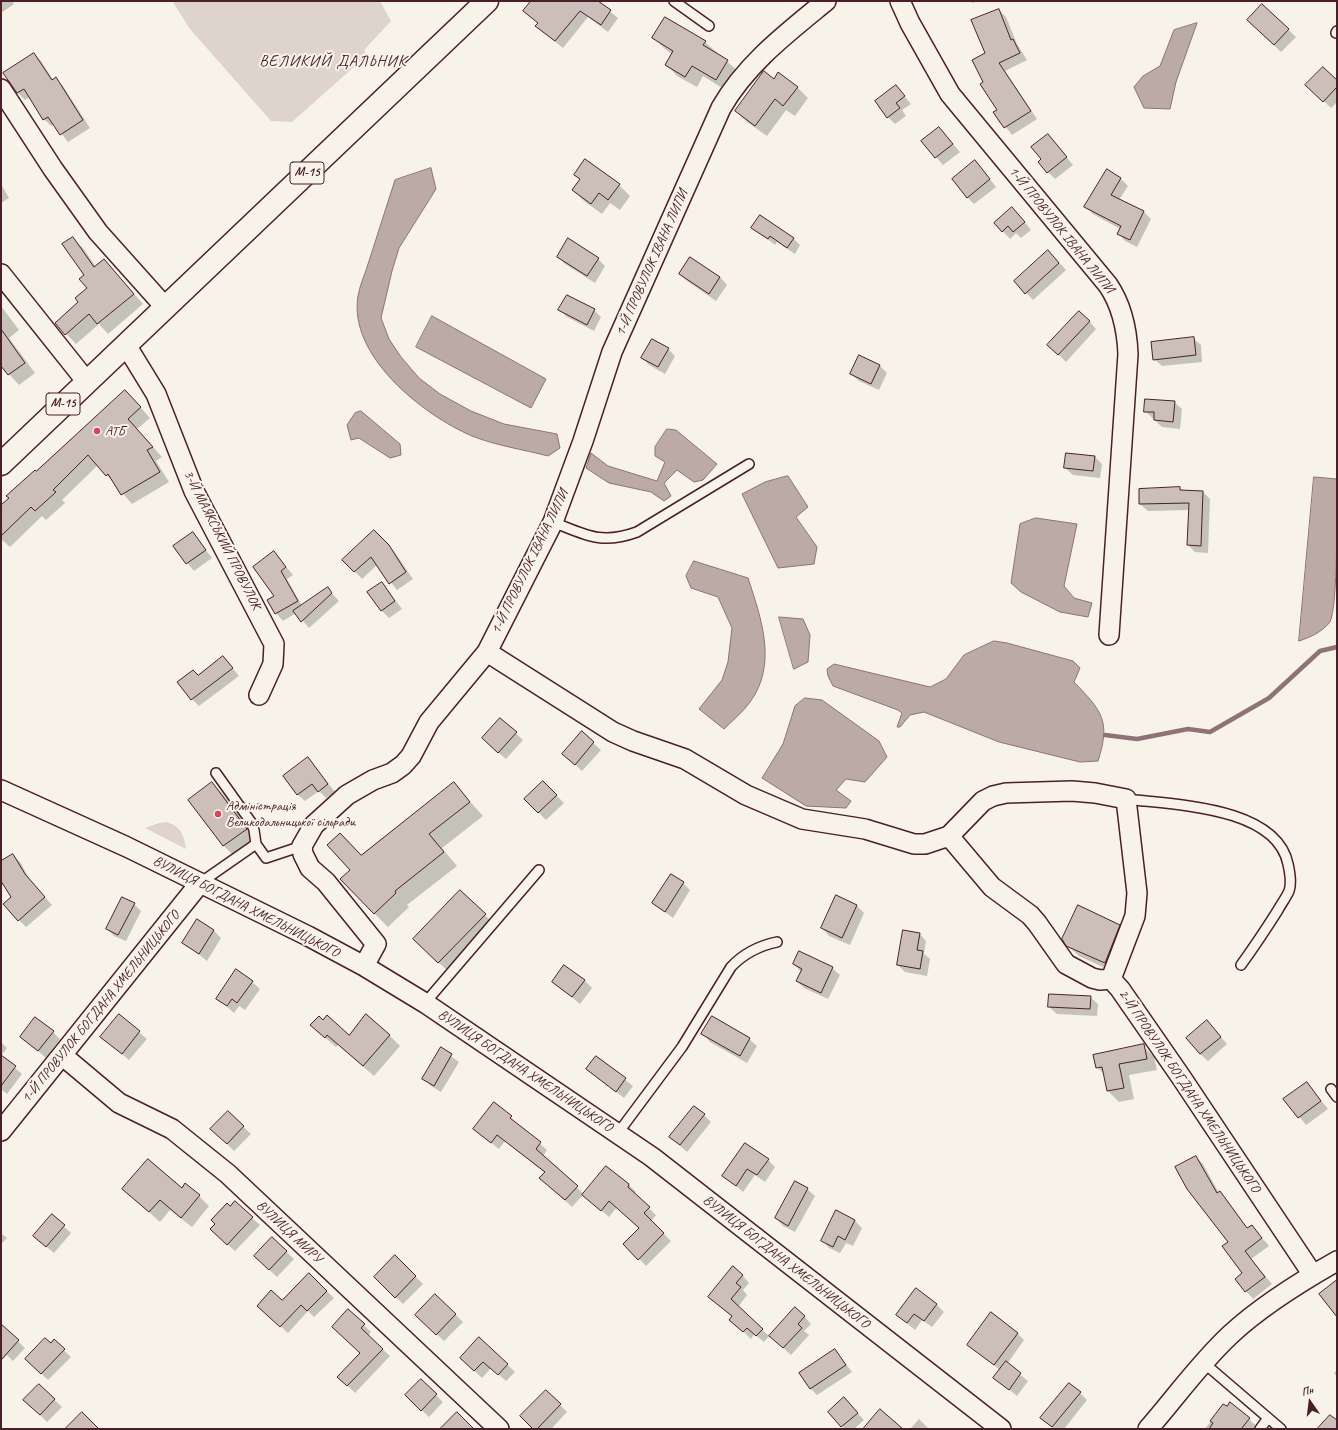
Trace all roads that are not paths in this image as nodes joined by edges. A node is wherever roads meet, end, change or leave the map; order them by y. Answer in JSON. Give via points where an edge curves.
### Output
{"nodes":[{"id":1,"x":487,"y":1,"type":"edge"},
{"id":2,"x":674,"y":1,"type":"edge"},
{"id":3,"x":826,"y":1,"type":"edge"},
{"id":4,"x":900,"y":1,"type":"edge"},
{"id":5,"x":709,"y":26,"type":"dead end"},
{"id":6,"x":1,"y":89,"type":"edge"},
{"id":7,"x":1,"y":274,"type":"edge"},
{"id":8,"x":166,"y":308,"type":"junction"},
{"id":9,"x":126,"y":345,"type":"junction"},
{"id":10,"x":87,"y":382,"type":"junction"},
{"id":11,"x":1,"y":464,"type":"edge"},
{"id":12,"x":749,"y":464,"type":"dead end"},
{"id":13,"x":553,"y":522,"type":"junction"},
{"id":14,"x":1109,"y":635,"type":"dead end"},
{"id":15,"x":487,"y":652,"type":"junction"},
{"id":16,"x":259,"y":695,"type":"dead end"},
{"id":17,"x":216,"y":773,"type":"dead end"},
{"id":18,"x":1,"y":790,"type":"edge"},
{"id":19,"x":1126,"y":799,"type":"junction"},
{"id":20,"x":949,"y":836,"type":"junction"},
{"id":21,"x":256,"y":844,"type":"junction"},
{"id":22,"x":302,"y":846,"type":"junction"},
{"id":23,"x":539,"y":870,"type":"dead end"},
{"id":24,"x":200,"y":883,"type":"junction"},
{"id":25,"x":777,"y":942,"type":"dead end"},
{"id":26,"x":364,"y":966,"type":"junction"},
{"id":27,"x":1241,"y":966,"type":"dead end"},
{"id":28,"x":1111,"y":980,"type":"junction"},
{"id":29,"x":425,"y":1002,"type":"junction"},
{"id":30,"x":63,"y":1056,"type":"junction"},
{"id":31,"x":4,"y":1121,"type":"edge"},
{"id":32,"x":618,"y":1133,"type":"junction"},
{"id":33,"x":1337,"y":1261,"type":"edge"},
{"id":34,"x":1313,"y":1275,"type":"junction"},
{"id":35,"x":1204,"y":1363,"type":"junction"},
{"id":36,"x":1268,"y":1418,"type":"junction"},
{"id":37,"x":499,"y":1429,"type":"edge"},
{"id":38,"x":1001,"y":1429,"type":"edge"},
{"id":39,"x":1148,"y":1429,"type":"edge"},
{"id":40,"x":1260,"y":1429,"type":"edge"},
{"id":41,"x":1281,"y":1429,"type":"edge"}],
"edges":[{"from":1,"to":8,"type":"highway","number":"М-15"},
{"from":2,"to":5,"type":"lane"},
{"from":3,"to":13,"type":"street","name":"1-Й ПРОВУЛОК ІВАНА ЛИПИ","via":[[772,45],[741,77],[721,108],[612,352]]},
{"from":4,"to":14,"type":"street","name":"1-Й ПРОВУЛОК ІВАНА ЛИПИ","via":[[950,94],[1108,285],[1119,305],[1128,354]]},
{"from":6,"to":8,"type":"street","via":[[98,232]]},
{"from":7,"to":10,"type":"street"},
{"from":8,"to":9,"type":"highway","number":"М-15"},
{"from":9,"to":10,"type":"highway","number":"М-15"},
{"from":9,"to":16,"type":"street","name":"3-Й МАЯКСЬКИЙ ПРОВУЛОК","via":[[156,394],[194,490],[274,644],[273,664]]},
{"from":10,"to":11,"type":"highway","number":"М-15"},
{"from":12,"to":13,"type":"lane","via":[[637,532],[621,538],[601,538]]},
{"from":13,"to":15,"type":"street","name":"1-Й ПРОВУЛОК ІВАНА ЛИПИ"},
{"from":15,"to":20,"type":"street","via":[[613,732],[684,759],[746,795],[802,819],[865,829],[914,844],[925,844]]},
{"from":15,"to":22,"type":"street","name":"1-Й ПРОВУЛОК ІВАНА ЛИПИ","via":[[429,722],[411,756],[403,765],[347,795],[314,825]]},
{"from":17,"to":21,"type":"lane","via":[[251,822]]},
{"from":18,"to":24,"type":"street","name":"ВУЛИЦЯ БОГДАНА ХМЕЛЬНИЦЬКОГО"},
{"from":19,"to":20,"type":"street","via":[[1072,790],[1006,793],[983,801]]},
{"from":19,"to":27,"type":"lane","via":[[1228,814],[1261,828],[1279,843],[1290,872],[1289,891]]},
{"from":19,"to":28,"type":"street","via":[[1137,893],[1135,916]]},
{"from":20,"to":28,"type":"street","name":"2-Й ПРОВУЛОК БОГДАНА ХМЕЛЬНИЦЬКОГО","via":[[992,888],[1037,922],[1066,964],[1092,978]]},
{"from":21,"to":22,"type":"lane","via":[[266,858]]},
{"from":21,"to":24,"type":"lane"},
{"from":22,"to":26,"type":"street","via":[[310,868],[326,882],[376,944]]},
{"from":23,"to":29,"type":"lane"},
{"from":24,"to":26,"type":"street","name":"ВУЛИЦЯ БОГДАНА ХМЕЛЬНИЦЬКОГО"},
{"from":24,"to":30,"type":"street","name":"1-Й ПРОВУЛОК БОГДАНА ХМЕЛЬНИЦЬКОГО"},
{"from":25,"to":32,"type":"lane","via":[[753,949],[731,967],[682,1047]]},
{"from":26,"to":29,"type":"street","name":"ВУЛИЦЯ БОГДАНА ХМЕЛЬНИЦЬКОГО"},
{"from":28,"to":34,"type":"street","name":"2-Й ПРОВУЛОК БОГДАНА ХМЕЛЬНИЦЬКОГО","via":[[1131,1002]]},
{"from":29,"to":32,"type":"street","name":"ВУЛИЦЯ БОГДАНА ХМЕЛЬНИЦЬКОГО"},
{"from":30,"to":31,"type":"street","name":"1-Й ПРОВУЛОК БОГДАНА ХМЕЛЬНИЦЬКОГО"},
{"from":30,"to":37,"type":"street","name":"ВУЛИЦЯ МИРУ","via":[[119,1103],[172,1130],[228,1174]]},
{"from":32,"to":38,"type":"street","name":"ВУЛИЦЯ БОГДАНА ХМЕЛЬНИЦЬКОГО"},
{"from":33,"to":34,"type":"street"},
{"from":34,"to":35,"type":"street","via":[[1250,1318]]},
{"from":35,"to":36,"type":"lane"},
{"from":35,"to":39,"type":"street"},
{"from":36,"to":40,"type":"lane"},
{"from":36,"to":41,"type":"lane"}]}
